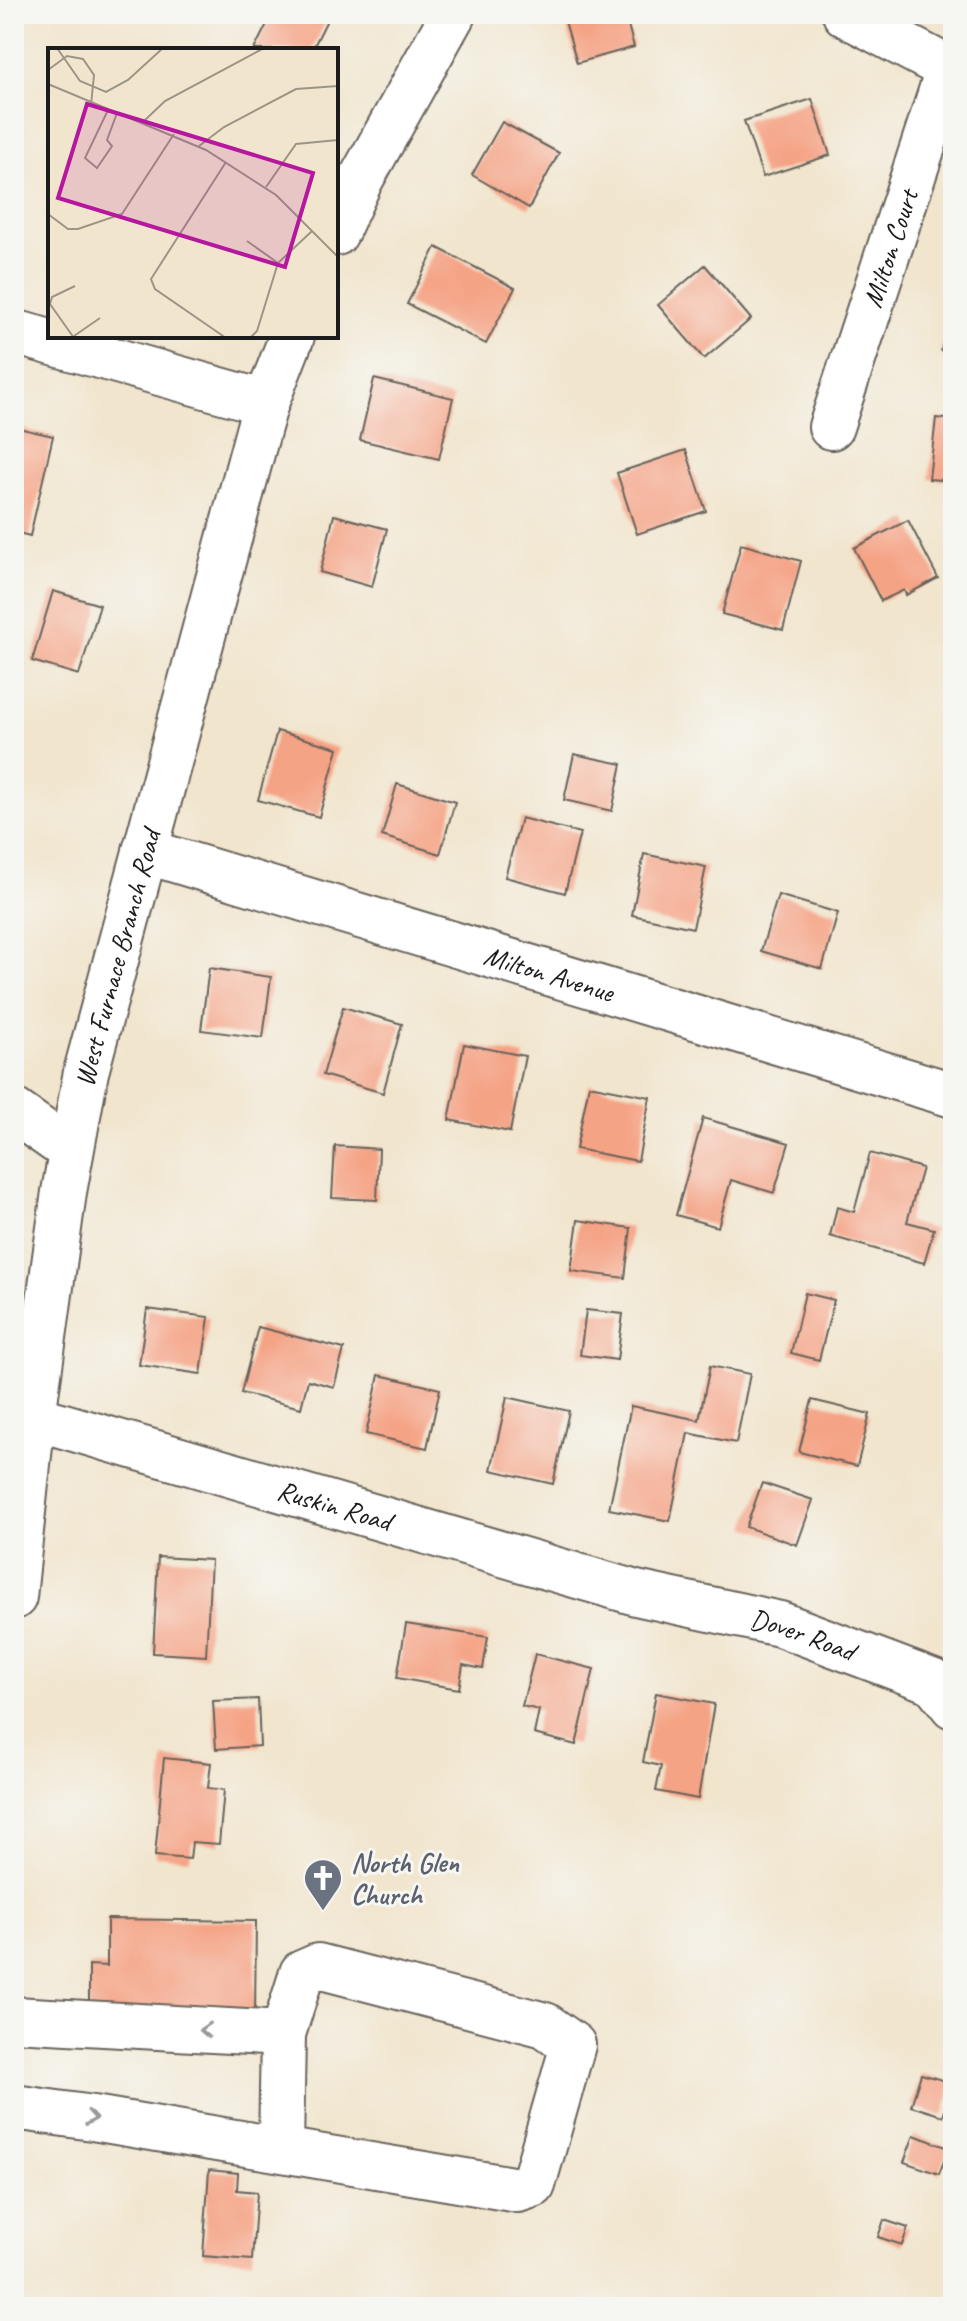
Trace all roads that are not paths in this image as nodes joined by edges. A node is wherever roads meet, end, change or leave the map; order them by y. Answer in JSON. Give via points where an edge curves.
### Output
{"nodes":[{"id":1,"x":453,"y":14,"type":"edge"},
{"id":2,"x":845,"y":14,"type":"edge"},
{"id":3,"x":950,"y":71,"type":"edge"},
{"id":4,"x":338,"y":229,"type":"edge"},
{"id":5,"x":14,"y":332,"type":"edge"},
{"id":6,"x":291,"y":338,"type":"edge"},
{"id":7,"x":266,"y":403,"type":"junction"},
{"id":8,"x":831,"y":427,"type":"dead end"},
{"id":9,"x":145,"y":851,"type":"junction"},
{"id":10,"x":953,"y":1095,"type":"edge"},
{"id":11,"x":14,"y":1111,"type":"edge"},
{"id":12,"x":71,"y":1151,"type":"junction"},
{"id":13,"x":33,"y":1417,"type":"junction"},
{"id":14,"x":636,"y":1593,"type":"joint"},
{"id":15,"x":14,"y":1597,"type":"edge"},
{"id":16,"x":953,"y":1706,"type":"edge"},
{"id":17,"x":14,"y":2019,"type":"edge"},
{"id":18,"x":283,"y":2034,"type":"junction"},
{"id":19,"x":14,"y":2107,"type":"edge"},
{"id":20,"x":281,"y":2149,"type":"junction"}],
"edges":[{"from":1,"to":4,"type":"street"},
{"from":2,"to":3,"type":"street"},
{"from":3,"to":8,"type":"street","name":"Milton Court"},
{"from":5,"to":7,"type":"street"},
{"from":6,"to":7,"type":"street","name":"West Furnace Branch Road"},
{"from":7,"to":9,"type":"street","name":"West Furnace Branch Road"},
{"from":9,"to":10,"type":"street","name":"Milton Avenue"},
{"from":9,"to":12,"type":"street","name":"West Furnace Branch Road","via":[[86,1072]]},
{"from":11,"to":12,"type":"street"},
{"from":12,"to":13,"type":"street","name":"West Furnace Branch Road"},
{"from":13,"to":14,"type":"street","name":"Ruskin Road"},
{"from":13,"to":15,"type":"street","name":"West Furnace Branch Road"},
{"from":14,"to":16,"type":"street","name":"Dover Road","via":[[780,1624],[934,1682]]},
{"from":18,"to":17,"type":"street","one_way":true},
{"from":18,"to":20,"type":"street"},
{"from":18,"to":20,"type":"street","via":[[302,1973],[318,1966],[545,2025],[573,2045],[533,2185],[518,2190]]},
{"from":19,"to":20,"type":"street","one_way":true}]}
